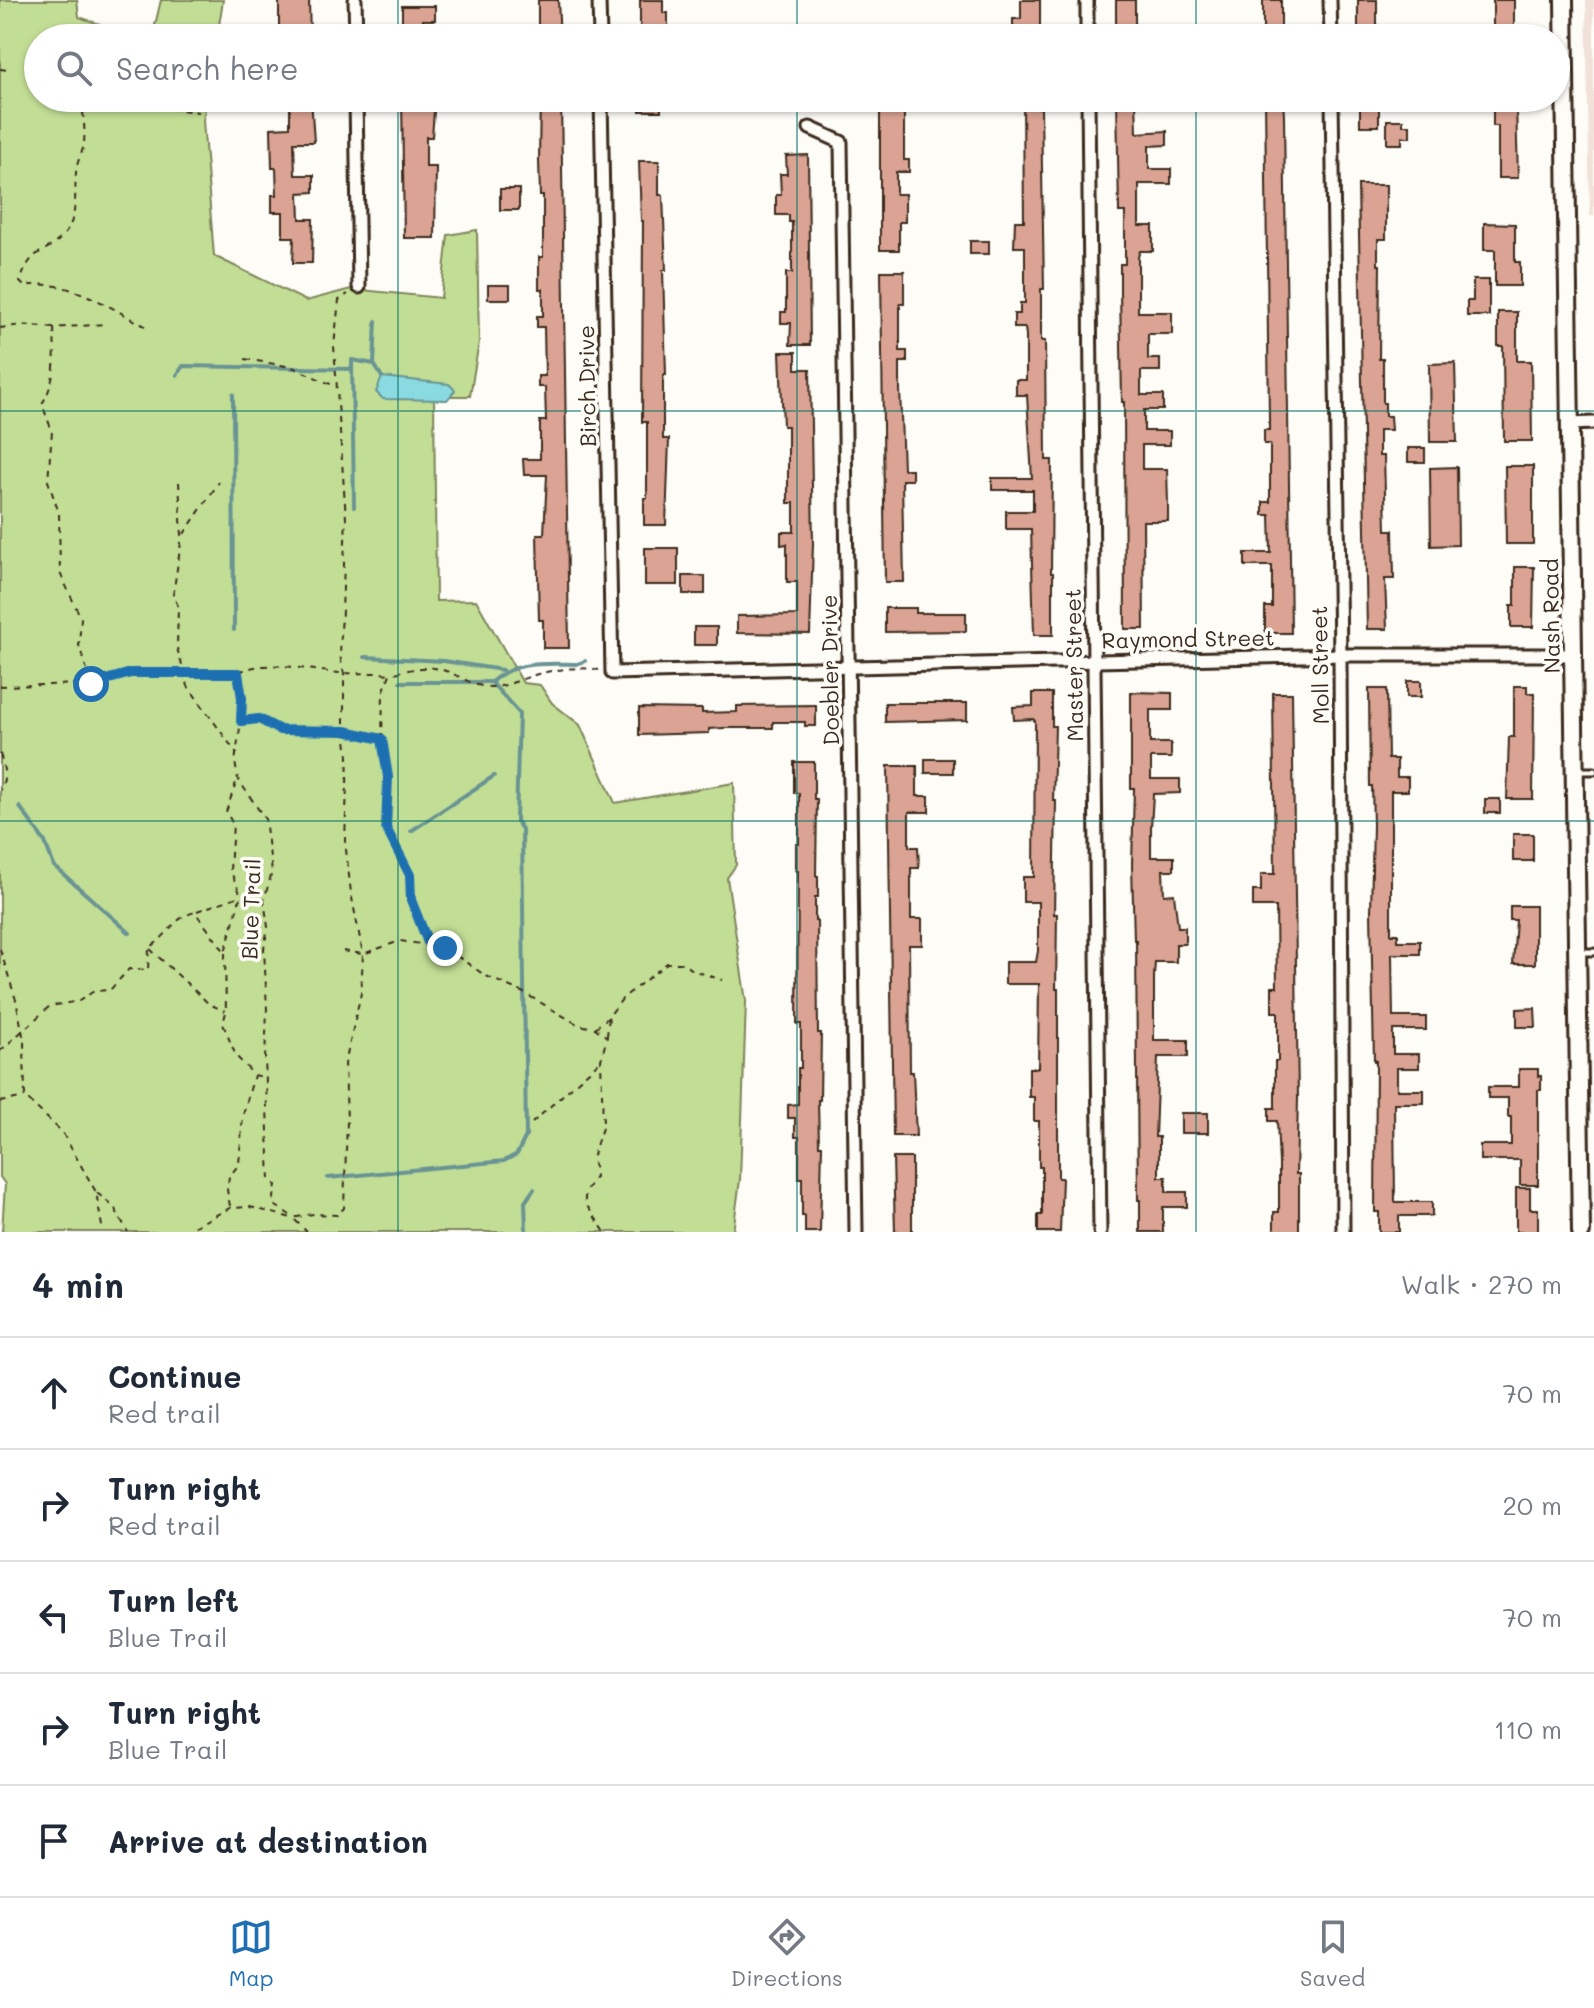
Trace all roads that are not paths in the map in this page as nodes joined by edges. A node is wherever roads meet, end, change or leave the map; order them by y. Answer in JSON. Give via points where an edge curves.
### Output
{"nodes":[{"id":1,"x":355,"y":0,"type":"edge"},
{"id":2,"x":599,"y":0,"type":"edge"},
{"id":3,"x":1087,"y":0,"type":"edge"},
{"id":4,"x":1330,"y":0,"type":"edge"},
{"id":5,"x":1564,"y":0,"type":"edge"},
{"id":6,"x":356,"y":24,"type":"edge"},
{"id":7,"x":600,"y":24,"type":"edge"},
{"id":8,"x":1087,"y":24,"type":"edge"},
{"id":9,"x":1331,"y":24,"type":"edge"},
{"id":10,"x":1564,"y":24,"type":"edge"},
{"id":11,"x":356,"y":112,"type":"edge"},
{"id":12,"x":601,"y":112,"type":"edge"},
{"id":13,"x":1088,"y":112,"type":"edge"},
{"id":14,"x":1332,"y":112,"type":"edge"},
{"id":15,"x":1566,"y":112,"type":"edge"},
{"id":16,"x":810,"y":128,"type":"dead end"},
{"id":17,"x":359,"y":287,"type":"road end"},
{"id":18,"x":1594,"y":423,"type":"edge"},
{"id":19,"x":1570,"y":424,"type":"junction"},
{"id":20,"x":1340,"y":655,"type":"junction"},
{"id":21,"x":1573,"y":655,"type":"junction"},
{"id":22,"x":1093,"y":661,"type":"junction"},
{"id":23,"x":850,"y":667,"type":"junction"},
{"id":24,"x":612,"y":673,"type":"joint"},
{"id":25,"x":1575,"y":771,"type":"junction"},
{"id":26,"x":1594,"y":771,"type":"edge"},
{"id":27,"x":1586,"y":952,"type":"edge"},
{"id":28,"x":856,"y":1232,"type":"edge"},
{"id":29,"x":1100,"y":1232,"type":"edge"},
{"id":30,"x":1343,"y":1232,"type":"edge"},
{"id":31,"x":1581,"y":1232,"type":"edge"}],
"edges":[{"from":1,"to":6,"type":"street"},
{"from":2,"to":7,"type":"street"},
{"from":3,"to":8,"type":"street"},
{"from":4,"to":9,"type":"street"},
{"from":5,"to":10,"type":"main road","name":"Nash Road"},
{"from":11,"to":17,"type":"street"},
{"from":12,"to":24,"type":"street","name":"Birch Drive"},
{"from":13,"to":22,"type":"street","name":"Master Street"},
{"from":14,"to":20,"type":"street","name":"Moll Street"},
{"from":15,"to":19,"type":"main road","name":"Nash Road"},
{"from":16,"to":23,"type":"street","name":"Doebler Drive","via":[[841,142]]},
{"from":18,"to":19,"type":"street"},
{"from":19,"to":21,"type":"main road","name":"Nash Road"},
{"from":20,"to":21,"type":"street","name":"Raymond Street"},
{"from":20,"to":22,"type":"street","name":"Raymond Street"},
{"from":20,"to":30,"type":"street","name":"Moll Street"},
{"from":21,"to":25,"type":"main road","name":"Nash Road"},
{"from":22,"to":23,"type":"street","name":"Raymond Street"},
{"from":22,"to":29,"type":"street","name":"Master Street"},
{"from":23,"to":24,"type":"street","name":"Raymond Street"},
{"from":23,"to":28,"type":"street","name":"Doebler Drive"},
{"from":25,"to":26,"type":"lane"},
{"from":25,"to":27,"type":"main road","name":"Nash Road"},
{"from":27,"to":31,"type":"main road","name":"Nash Road"}]}
